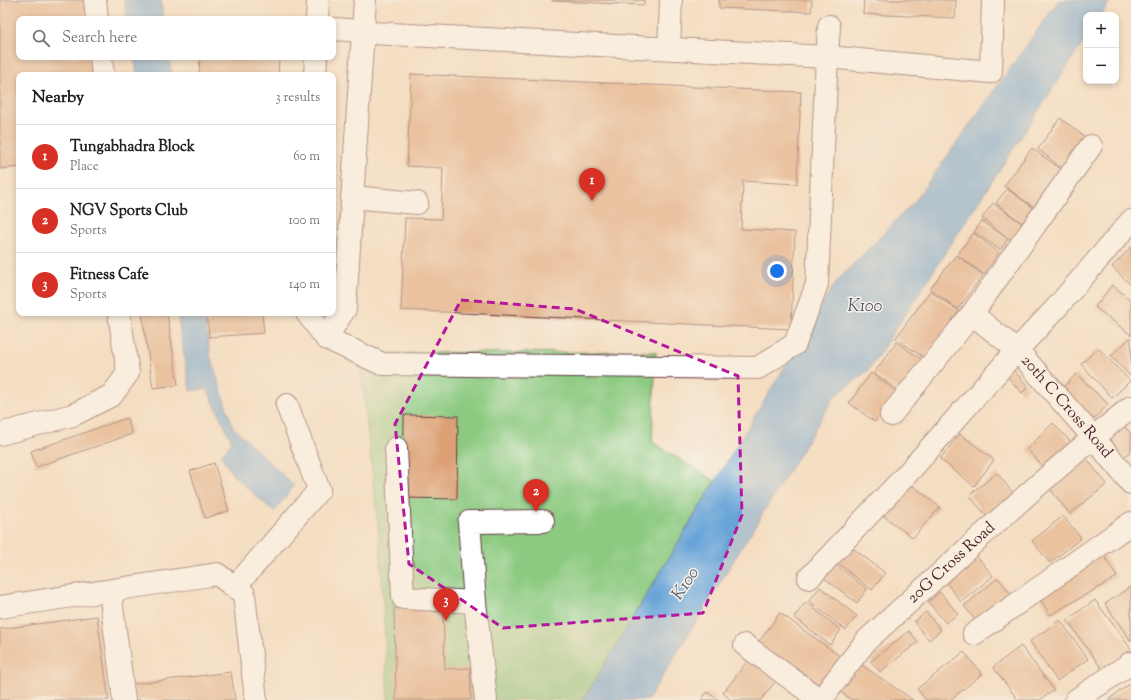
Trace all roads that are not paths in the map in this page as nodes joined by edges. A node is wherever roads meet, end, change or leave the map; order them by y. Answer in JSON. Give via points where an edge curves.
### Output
{"nodes":[{"id":1,"x":95,"y":0,"type":"edge"},
{"id":2,"x":318,"y":0,"type":"edge"},
{"id":3,"x":365,"y":0,"type":"edge"},
{"id":4,"x":671,"y":0,"type":"edge"},
{"id":5,"x":993,"y":0,"type":"edge"},
{"id":6,"x":97,"y":16,"type":"edge"},
{"id":7,"x":317,"y":16,"type":"edge"},
{"id":8,"x":829,"y":26,"type":"dead end"},
{"id":9,"x":336,"y":29,"type":"edge"},
{"id":10,"x":363,"y":31,"type":"junction"},
{"id":11,"x":669,"y":48,"type":"junction"},
{"id":12,"x":827,"y":57,"type":"junction"},
{"id":13,"x":101,"y":60,"type":"edge"},
{"id":14,"x":316,"y":60,"type":"edge"},
{"id":15,"x":103,"y":72,"type":"edge"},
{"id":16,"x":315,"y":72,"type":"edge"},
{"id":17,"x":1091,"y":146,"type":"dead end"},
{"id":18,"x":352,"y":197,"type":"junction"},
{"id":19,"x":417,"y":203,"type":"dead end"},
{"id":20,"x":1131,"y":221,"type":"edge"},
{"id":21,"x":972,"y":314,"type":"junction"},
{"id":22,"x":119,"y":316,"type":"edge"},
{"id":23,"x":309,"y":316,"type":"edge"},
{"id":24,"x":326,"y":338,"type":"junction"},
{"id":25,"x":1017,"y":350,"type":"junction"},
{"id":26,"x":287,"y":405,"type":"dead end"},
{"id":27,"x":1131,"y":407,"type":"edge"},
{"id":28,"x":891,"y":416,"type":"dead end"},
{"id":29,"x":0,"y":434,"type":"edge"},
{"id":30,"x":1094,"y":437,"type":"junction"},
{"id":31,"x":396,"y":448,"type":"dead end"},
{"id":32,"x":1131,"y":483,"type":"edge"},
{"id":33,"x":543,"y":521,"type":"dead end"},
{"id":34,"x":1131,"y":523,"type":"edge"},
{"id":35,"x":809,"y":578,"type":"dead end"},
{"id":36,"x":235,"y":588,"type":"junction"},
{"id":37,"x":110,"y":591,"type":"junction"},
{"id":38,"x":475,"y":602,"type":"junction"},
{"id":39,"x":0,"y":607,"type":"edge"},
{"id":40,"x":974,"y":634,"type":"dead end"},
{"id":41,"x":744,"y":645,"type":"dead end"},
{"id":42,"x":1131,"y":663,"type":"edge"},
{"id":43,"x":124,"y":700,"type":"edge"},
{"id":44,"x":256,"y":700,"type":"edge"},
{"id":45,"x":486,"y":700,"type":"edge"},
{"id":46,"x":820,"y":700,"type":"edge"},
{"id":47,"x":1076,"y":700,"type":"edge"}],
"edges":[{"from":1,"to":6,"type":"street"},
{"from":2,"to":7,"type":"street"},
{"from":3,"to":10,"type":"street"},
{"from":4,"to":11,"type":"street"},
{"from":5,"to":12,"type":"street","via":[[991,72]]},
{"from":8,"to":12,"type":"street"},
{"from":9,"to":10,"type":"street"},
{"from":10,"to":11,"type":"street"},
{"from":10,"to":18,"type":"street"},
{"from":11,"to":12,"type":"street"},
{"from":12,"to":24,"type":"street","via":[[817,284],[795,344],[758,368],[382,364]]},
{"from":13,"to":15,"type":"street"},
{"from":14,"to":16,"type":"street"},
{"from":17,"to":21,"type":"street"},
{"from":18,"to":19,"type":"street"},
{"from":18,"to":24,"type":"street","via":[[345,309]]},
{"from":20,"to":25,"type":"street"},
{"from":21,"to":25,"type":"street","name":"20th C Cross Road"},
{"from":21,"to":28,"type":"street"},
{"from":22,"to":29,"type":"street","via":[[128,373],[112,395],[73,415]]},
{"from":23,"to":24,"type":"street"},
{"from":25,"to":30,"type":"street","name":"20th C Cross Road"},
{"from":25,"to":35,"type":"street","via":[[906,475]]},
{"from":26,"to":36,"type":"street","via":[[318,490]]},
{"from":27,"to":30,"type":"street","name":"20G Cross Road"},
{"from":30,"to":32,"type":"street","name":"20th C Cross Road"},
{"from":30,"to":46,"type":"street","name":"20G Cross Road","via":[[867,640]]},
{"from":31,"to":38,"type":"street","via":[[403,598]]},
{"from":33,"to":38,"type":"street","via":[[469,522]]},
{"from":34,"to":40,"type":"street"},
{"from":36,"to":37,"type":"street","via":[[218,574]]},
{"from":36,"to":44,"type":"street","via":[[244,594]]},
{"from":37,"to":39,"type":"street"},
{"from":37,"to":43,"type":"street"},
{"from":38,"to":45,"type":"street"},
{"from":41,"to":46,"type":"street"},
{"from":42,"to":47,"type":"street"}]}
